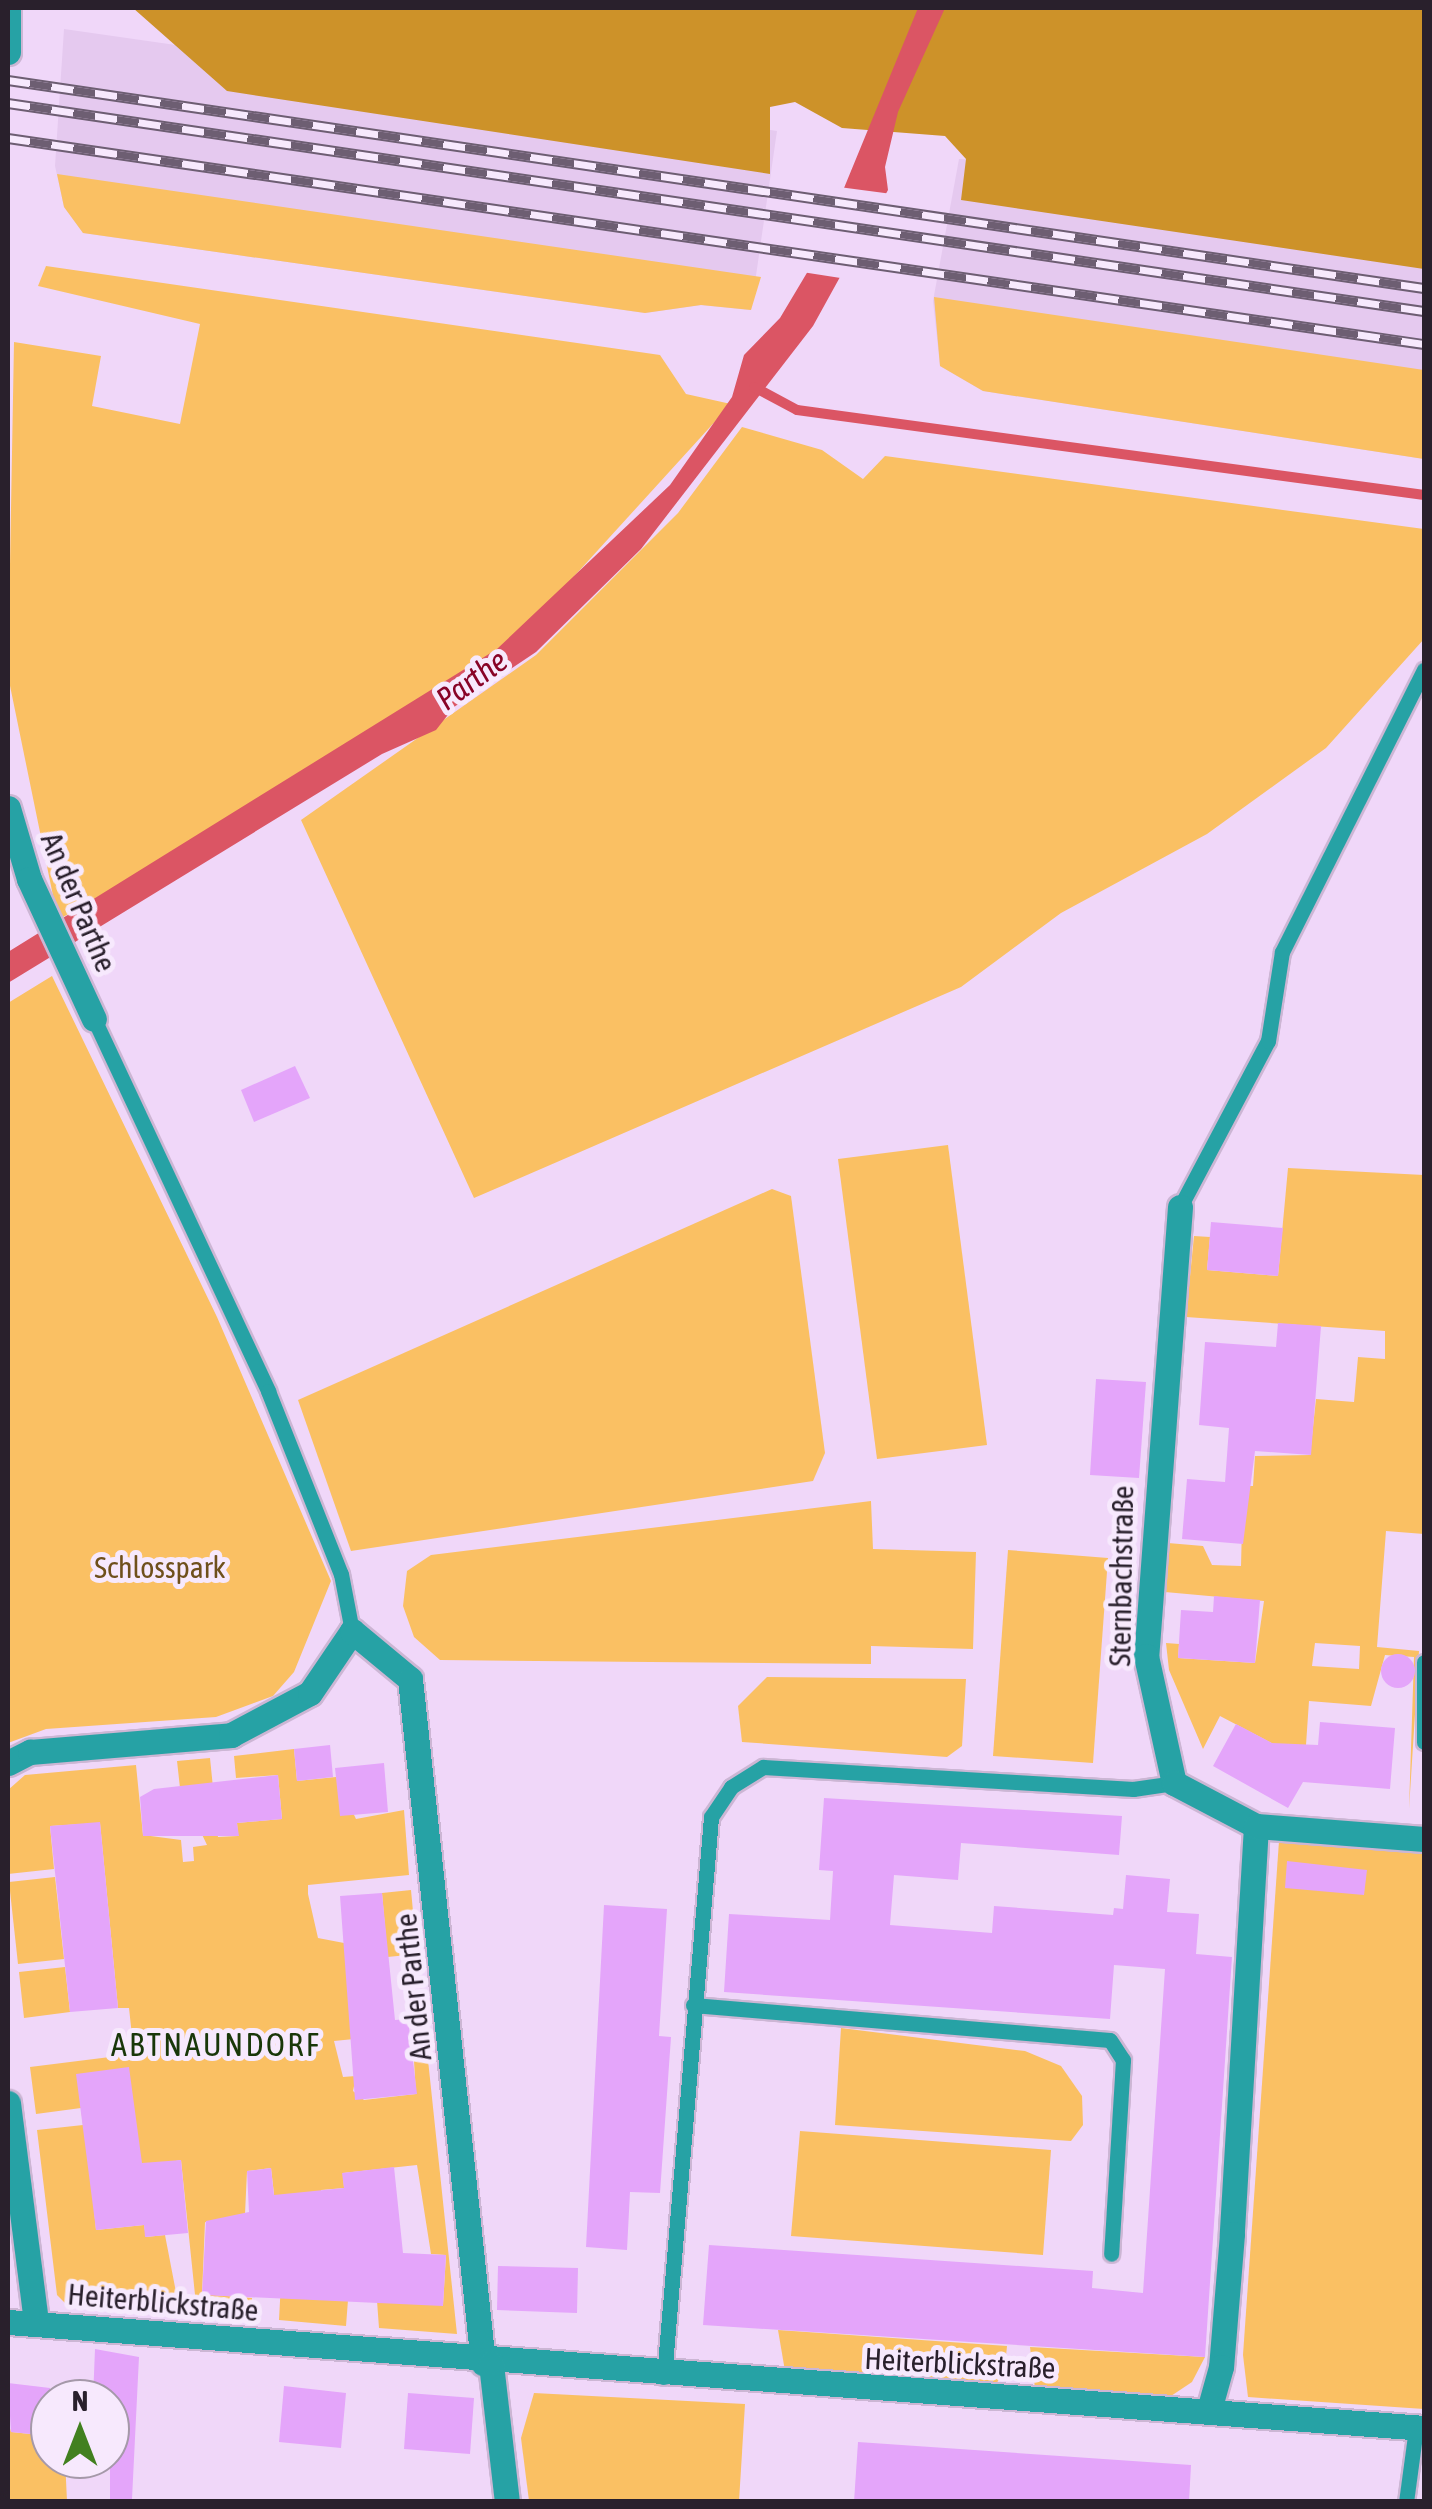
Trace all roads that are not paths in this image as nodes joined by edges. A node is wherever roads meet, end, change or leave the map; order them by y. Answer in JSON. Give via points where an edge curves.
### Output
{"nodes":[{"id":1,"x":8,"y":8,"type":"edge"},
{"id":2,"x":8,"y":52,"type":"edge"},
{"id":3,"x":1424,"y":670,"type":"edge"},
{"id":4,"x":8,"y":808,"type":"edge"},
{"id":5,"x":94,"y":1019,"type":"joint"},
{"id":6,"x":1180,"y":1207,"type":"joint"},
{"id":7,"x":352,"y":1631,"type":"junction"},
{"id":8,"x":1424,"y":1662,"type":"edge"},
{"id":9,"x":1424,"y":1742,"type":"edge"},
{"id":10,"x":8,"y":1763,"type":"edge"},
{"id":11,"x":1174,"y":1783,"type":"junction"},
{"id":12,"x":1256,"y":1826,"type":"junction"},
{"id":13,"x":1424,"y":1839,"type":"edge"},
{"id":14,"x":693,"y":2005,"type":"junction"},
{"id":15,"x":8,"y":2103,"type":"edge"},
{"id":16,"x":1111,"y":2254,"type":"dead end"},
{"id":17,"x":8,"y":2322,"type":"edge"},
{"id":18,"x":36,"y":2323,"type":"junction"},
{"id":19,"x":487,"y":2363,"type":"junction"},
{"id":20,"x":664,"y":2377,"type":"junction"},
{"id":21,"x":1209,"y":2410,"type":"junction"},
{"id":22,"x":1420,"y":2428,"type":"edge"},
{"id":23,"x":507,"y":2502,"type":"edge"},
{"id":24,"x":1406,"y":2502,"type":"edge"}],
"edges":[{"from":1,"to":2,"type":"street"},
{"from":3,"to":6,"type":"lane","name":"Sternbachstraße","via":[[1282,952],[1268,1041]]},
{"from":4,"to":5,"type":"street","name":"An der Parthe","via":[[46,916]]},
{"from":5,"to":7,"type":"lane","via":[[268,1392],[340,1574]]},
{"from":6,"to":11,"type":"street","name":"Sternbachstraße","via":[[1146,1656]]},
{"from":7,"to":10,"type":"street","via":[[310,1693],[231,1734],[30,1752]]},
{"from":7,"to":19,"type":"street","name":"An der Parthe","via":[[410,1679]]},
{"from":8,"to":9,"type":"lane"},
{"from":11,"to":12,"type":"street"},
{"from":11,"to":14,"type":"lane","via":[[1133,1789],[763,1767],[731,1787],[711,1816]]},
{"from":12,"to":13,"type":"street"},
{"from":12,"to":21,"type":"street","via":[[1228,2291]]},
{"from":14,"to":16,"type":"lane","via":[[1110,2040],[1122,2060]]},
{"from":14,"to":20,"type":"lane"},
{"from":15,"to":18,"type":"street"},
{"from":17,"to":18,"type":"street","name":"Heiterblickstraße"},
{"from":18,"to":19,"type":"street","name":"Heiterblickstraße"},
{"from":19,"to":20,"type":"street","name":"Heiterblickstraße"},
{"from":19,"to":23,"type":"street"},
{"from":20,"to":21,"type":"street","name":"Heiterblickstraße"},
{"from":21,"to":22,"type":"street","name":"Heiterblickstraße"},
{"from":22,"to":24,"type":"lane"}]}
